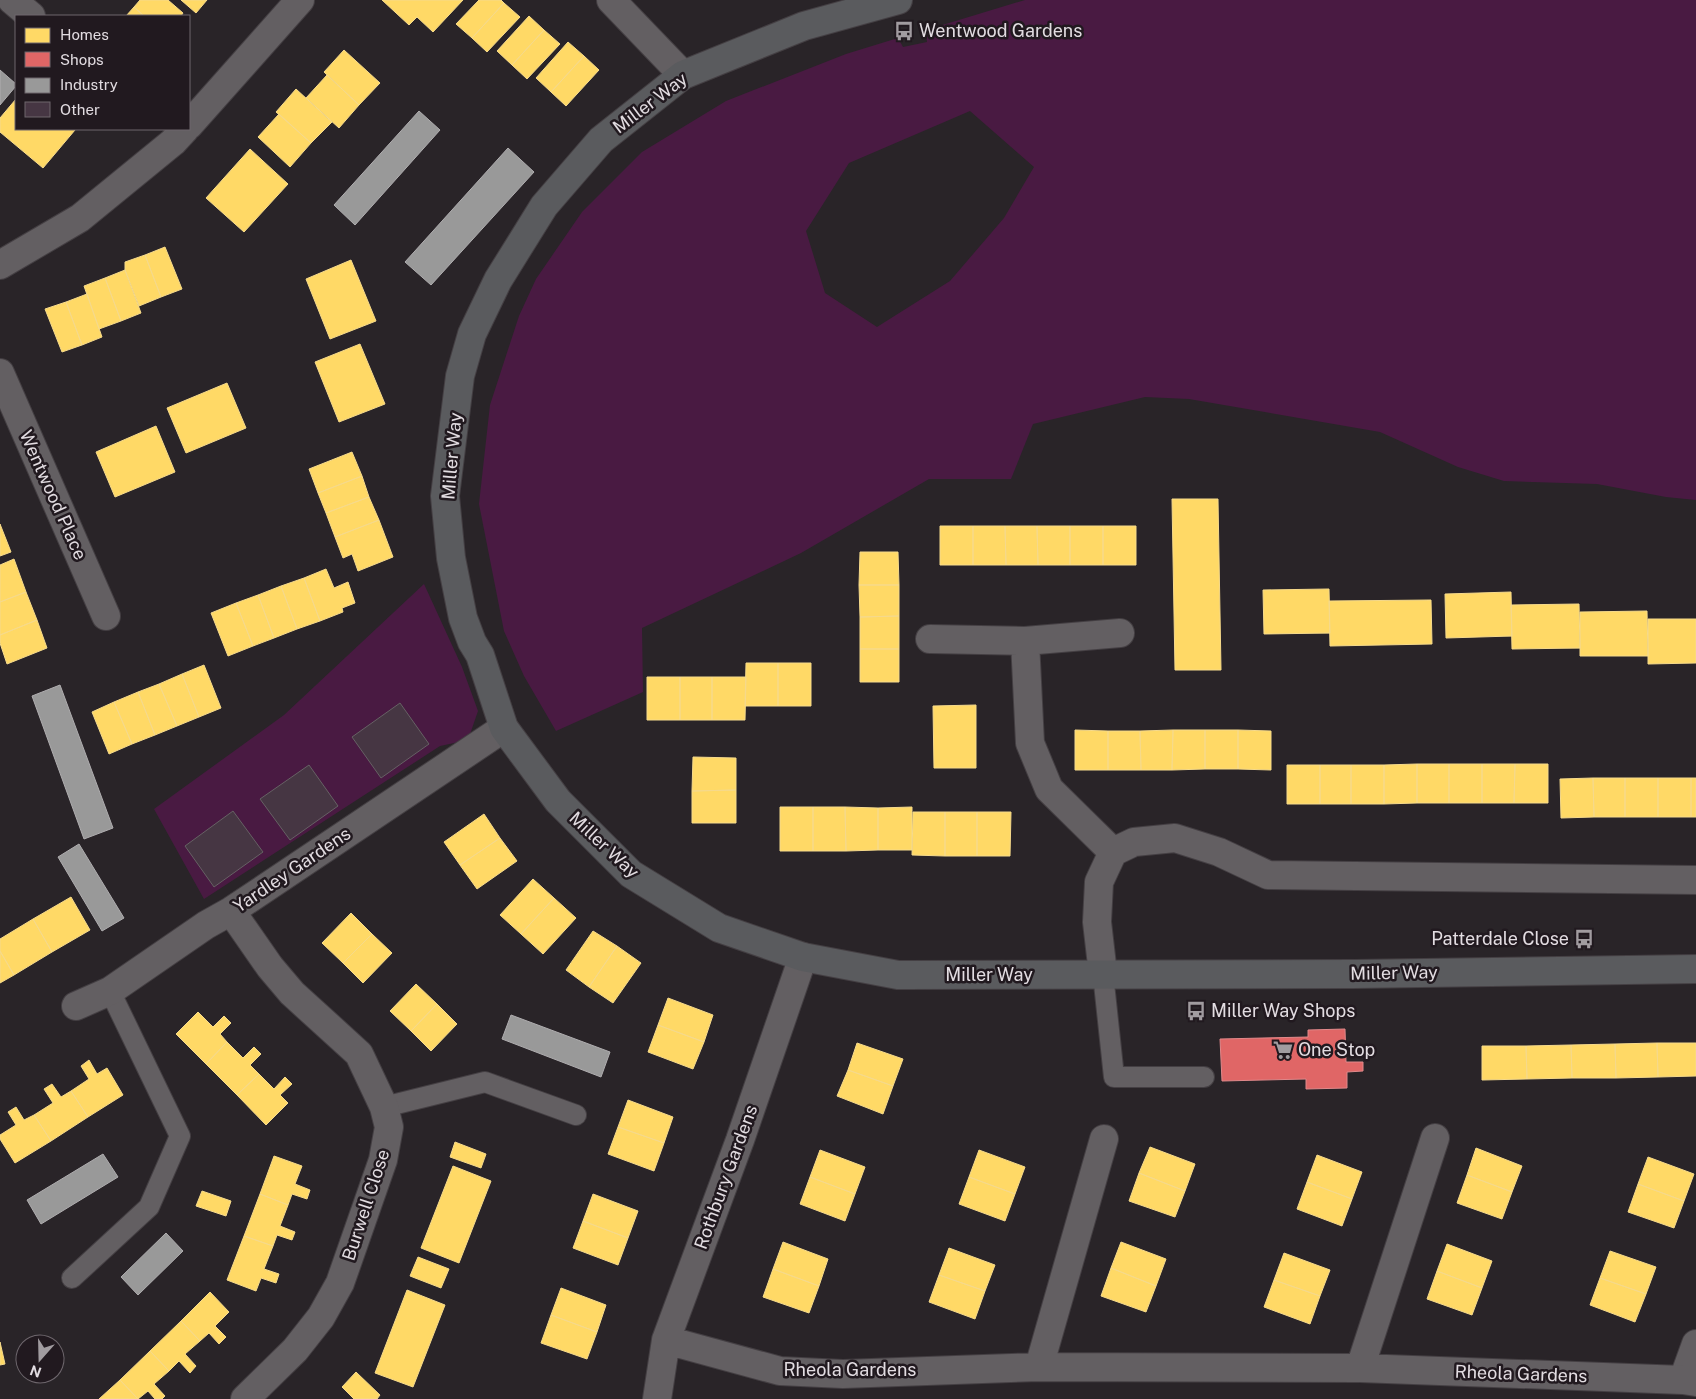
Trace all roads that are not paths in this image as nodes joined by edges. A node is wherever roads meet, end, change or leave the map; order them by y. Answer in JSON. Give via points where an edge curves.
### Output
{"nodes":[{"id":1,"x":12,"y":0,"type":"edge"},
{"id":2,"x":300,"y":0,"type":"edge"},
{"id":3,"x":611,"y":0,"type":"edge"},
{"id":4,"x":898,"y":0,"type":"edge"},
{"id":5,"x":29,"y":15,"type":"edge"},
{"id":6,"x":683,"y":74,"type":"junction"},
{"id":7,"x":190,"y":116,"type":"edge"},
{"id":8,"x":176,"y":131,"type":"edge"},
{"id":9,"x":0,"y":265,"type":"edge"},
{"id":10,"x":0,"y":373,"type":"edge"},
{"id":11,"x":106,"y":616,"type":"dead end"},
{"id":12,"x":1120,"y":633,"type":"dead end"},
{"id":13,"x":930,"y":639,"type":"dead end"},
{"id":14,"x":1025,"y":641,"type":"junction"},
{"id":15,"x":504,"y":728,"type":"junction"},
{"id":16,"x":1114,"y":852,"type":"junction"},
{"id":17,"x":1696,"y":880,"type":"edge"},
{"id":18,"x":230,"y":911,"type":"junction"},
{"id":19,"x":803,"y":957,"type":"junction"},
{"id":20,"x":1696,"y":969,"type":"edge"},
{"id":21,"x":1103,"y":974,"type":"junction"},
{"id":22,"x":110,"y":991,"type":"junction"},
{"id":23,"x":76,"y":1006,"type":"dead end"},
{"id":24,"x":1204,"y":1077,"type":"dead end"},
{"id":25,"x":384,"y":1107,"type":"junction"},
{"id":26,"x":576,"y":1115,"type":"dead end"},
{"id":27,"x":1435,"y":1138,"type":"dead end"},
{"id":28,"x":1104,"y":1139,"type":"dead end"},
{"id":29,"x":72,"y":1278,"type":"dead end"},
{"id":30,"x":666,"y":1340,"type":"junction"},
{"id":31,"x":1696,"y":1344,"type":"edge"},
{"id":32,"x":1039,"y":1367,"type":"junction"},
{"id":33,"x":1360,"y":1368,"type":"junction"},
{"id":34,"x":1689,"y":1380,"type":"edge"},
{"id":35,"x":245,"y":1399,"type":"edge"},
{"id":36,"x":657,"y":1399,"type":"edge"}],
"edges":[{"from":1,"to":5,"type":"street"},
{"from":2,"to":7,"type":"street"},
{"from":3,"to":6,"type":"street"},
{"from":4,"to":6,"type":"street","name":"Miller Way","via":[[804,26]]},
{"from":6,"to":15,"type":"street","name":"Miller Way","via":[[601,140],[544,206],[498,280],[472,334],[460,376],[446,496],[451,558],[463,618],[480,655]]},
{"from":8,"to":9,"type":"street","via":[[80,218]]},
{"from":10,"to":11,"type":"street","name":"Wentwood Place"},
{"from":12,"to":14,"type":"street"},
{"from":13,"to":14,"type":"street"},
{"from":14,"to":16,"type":"street","via":[[1030,743],[1049,789]]},
{"from":15,"to":18,"type":"street","name":"Yardley Gardens"},
{"from":15,"to":19,"type":"street","name":"Miller Way","via":[[558,801],[631,874],[719,928]]},
{"from":16,"to":17,"type":"street","via":[[1134,842],[1175,838],[1219,852],[1268,875]]},
{"from":16,"to":21,"type":"street","via":[[1099,882],[1098,922]]},
{"from":18,"to":22,"type":"street","name":"Yardley Gardens"},
{"from":18,"to":25,"type":"street","name":"Burwell Close","via":[[292,993],[359,1054]]},
{"from":19,"to":21,"type":"street","name":"Miller Way","via":[[898,975]]},
{"from":19,"to":30,"type":"street","name":"Rothbury Gardens"},
{"from":20,"to":21,"type":"street","name":"Miller Way"},
{"from":21,"to":24,"type":"lane","via":[[1114,1078]]},
{"from":22,"to":23,"type":"street","name":"Yardley Gardens"},
{"from":22,"to":29,"type":"lane","via":[[180,1136],[149,1207]]},
{"from":25,"to":26,"type":"lane","via":[[485,1082]]},
{"from":25,"to":35,"type":"street","name":"Burwell Close","via":[[389,1127],[383,1160],[340,1283],[321,1317],[295,1350]]},
{"from":27,"to":33,"type":"street"},
{"from":28,"to":32,"type":"street"},
{"from":30,"to":32,"type":"street","name":"Rheola Gardens","via":[[780,1371],[843,1374]]},
{"from":30,"to":36,"type":"street","name":"Rothbury Gardens"},
{"from":31,"to":34,"type":"street","name":"Rheola Gardens"},
{"from":32,"to":33,"type":"street","name":"Rheola Gardens"},
{"from":33,"to":34,"type":"street","name":"Rheola Gardens"}]}
